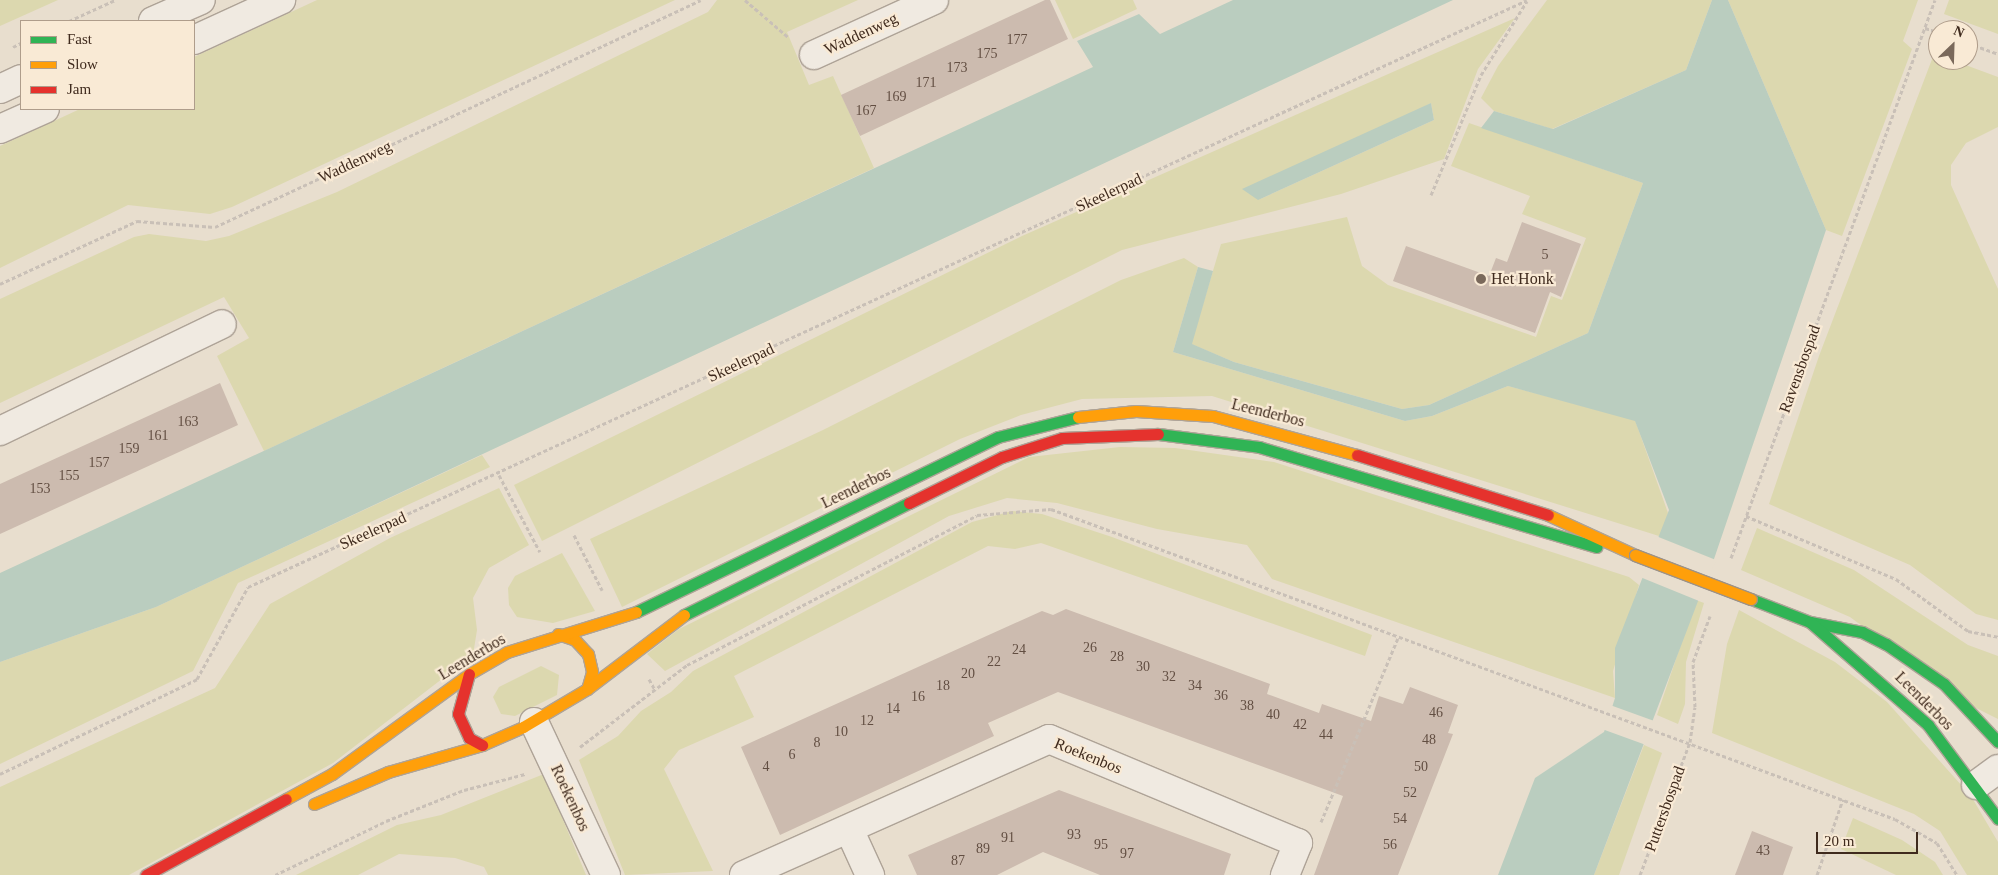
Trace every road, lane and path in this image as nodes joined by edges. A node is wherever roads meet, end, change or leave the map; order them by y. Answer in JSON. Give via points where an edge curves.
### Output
{"nodes":[{"id":1,"x":115,"y":0,"type":"edge"},
{"id":2,"x":201,"y":0,"type":"edge"},
{"id":3,"x":281,"y":0,"type":"edge"},
{"id":4,"x":701,"y":0,"type":"edge"},
{"id":5,"x":745,"y":0,"type":"edge"},
{"id":6,"x":934,"y":0,"type":"edge"},
{"id":7,"x":1527,"y":0,"type":"edge"},
{"id":8,"x":1935,"y":0,"type":"edge"},
{"id":9,"x":71,"y":20,"type":"edge"},
{"id":10,"x":155,"y":20,"type":"edge"},
{"id":11,"x":1925,"y":28,"type":"junction"},
{"id":12,"x":1928,"y":29,"type":"edge"},
{"id":13,"x":195,"y":40,"type":"edge"},
{"id":14,"x":1978,"y":47,"type":"edge"},
{"id":15,"x":1998,"y":54,"type":"edge"},
{"id":16,"x":814,"y":55,"type":"joint"},
{"id":17,"x":20,"y":79,"type":"edge"},
{"id":18,"x":0,"y":89,"type":"edge"},
{"id":19,"x":42,"y":110,"type":"edge"},
{"id":20,"x":0,"y":129,"type":"edge"},
{"id":21,"x":1432,"y":195,"type":"dead end"},
{"id":22,"x":0,"y":284,"type":"edge"},
{"id":23,"x":222,"y":324,"type":"dead end"},
{"id":24,"x":0,"y":431,"type":"edge"},
{"id":25,"x":499,"y":475,"type":"junction"},
{"id":26,"x":1746,"y":516,"type":"junction"},
{"id":27,"x":540,"y":552,"type":"dead end"},
{"id":28,"x":1635,"y":555,"type":"junction"},
{"id":29,"x":1729,"y":562,"type":"dead end"},
{"id":30,"x":1713,"y":607,"type":"dead end"},
{"id":31,"x":1810,"y":622,"type":"junction"},
{"id":32,"x":558,"y":634,"type":"junction"},
{"id":33,"x":1998,"y":637,"type":"edge"},
{"id":34,"x":1398,"y":638,"type":"junction"},
{"id":35,"x":469,"y":674,"type":"junction"},
{"id":36,"x":586,"y":689,"type":"junction"},
{"id":37,"x":534,"y":722,"type":"junction"},
{"id":38,"x":1690,"y":742,"type":"junction"},
{"id":39,"x":1998,"y":742,"type":"edge"},
{"id":40,"x":482,"y":745,"type":"junction"},
{"id":41,"x":553,"y":762,"type":"junction"},
{"id":42,"x":1998,"y":769,"type":"edge"},
{"id":43,"x":0,"y":774,"type":"edge"},
{"id":44,"x":1976,"y":785,"type":"junction"},
{"id":45,"x":1843,"y":799,"type":"junction"},
{"id":46,"x":304,"y":810,"type":"dead end"},
{"id":47,"x":1998,"y":819,"type":"edge"},
{"id":48,"x":849,"y":828,"type":"junction"},
{"id":49,"x":1298,"y":843,"type":"junction"},
{"id":50,"x":146,"y":875,"type":"edge"},
{"id":51,"x":275,"y":875,"type":"edge"},
{"id":52,"x":606,"y":875,"type":"edge"},
{"id":53,"x":744,"y":875,"type":"edge"},
{"id":54,"x":870,"y":875,"type":"edge"},
{"id":55,"x":1285,"y":875,"type":"edge"},
{"id":56,"x":1640,"y":875,"type":"edge"},
{"id":57,"x":1817,"y":875,"type":"edge"},
{"id":58,"x":1957,"y":875,"type":"edge"}],
"edges":[{"from":1,"to":9,"type":"path"},
{"from":2,"to":10,"type":"street"},
{"from":3,"to":13,"type":"street"},
{"from":4,"to":22,"type":"path","name":"Waddenweg","via":[[215,227],[137,221]]},
{"from":5,"to":16,"type":"path","via":[[764,20]]},
{"from":6,"to":16,"type":"street","name":"Waddenweg"},
{"from":7,"to":21,"type":"path","via":[[1481,75]]},
{"from":7,"to":25,"type":"path","name":"Skeelerpad"},
{"from":8,"to":11,"type":"path","name":"Ravensbospad"},
{"from":11,"to":12,"type":"path"},
{"from":11,"to":26,"type":"path","name":"Ravensbospad"},
{"from":14,"to":15,"type":"path"},
{"from":17,"to":18,"type":"street"},
{"from":19,"to":20,"type":"street"},
{"from":23,"to":24,"type":"street"},
{"from":25,"to":27,"type":"path"},
{"from":25,"to":43,"type":"path","name":"Skeelerpad","via":[[248,587],[197,679]]},
{"from":26,"to":29,"type":"path","name":"Ravensbospad"},
{"from":26,"to":33,"type":"path","via":[[1896,579],[1968,631]]},
{"from":28,"to":31,"type":"main road","name":"Leenderbos","bridge":true},
{"from":28,"to":32,"type":"main road","name":"Leenderbos","via":[[1569,521],[1304,438],[1213,416],[1136,411],[1075,416],[998,438],[643,610]]},
{"from":28,"to":36,"type":"main road","name":"Leenderbos","via":[[1560,539],[1259,447],[1169,434],[1062,438],[1002,457],[687,613]]},
{"from":30,"to":38,"type":"path","via":[[1693,662],[1695,707]]},
{"from":31,"to":39,"type":"main road","name":"Leenderbos","via":[[1862,632],[1916,662],[1967,705]]},
{"from":31,"to":44,"type":"main road","name":"Leenderbos","via":[[1910,707]]},
{"from":32,"to":35,"type":"main road","name":"Leenderbos","via":[[508,652]]},
{"from":32,"to":36,"type":"main road","via":[[575,640],[588,654],[592,672]]},
{"from":34,"to":38,"type":"path"},
{"from":34,"to":41,"type":"path","via":[[1051,509],[977,515],[687,665],[582,746]]},
{"from":34,"to":49,"type":"path","via":[[1313,841]]},
{"from":35,"to":40,"type":"main road","via":[[458,714],[469,738]]},
{"from":35,"to":50,"type":"main road","name":"Leenderbos","via":[[332,774]]},
{"from":36,"to":37,"type":"main road","name":"Leenderbos"},
{"from":37,"to":40,"type":"main road","name":"Leenderbos"},
{"from":37,"to":41,"type":"street","name":"Roekenbos"},
{"from":38,"to":45,"type":"path"},
{"from":38,"to":56,"type":"path","name":"Puttersbospad"},
{"from":40,"to":46,"type":"main road","name":"Leenderbos","via":[[388,772]]},
{"from":41,"to":51,"type":"path","via":[[512,779],[464,790],[395,818]]},
{"from":41,"to":52,"type":"street","name":"Roekenbos"},
{"from":42,"to":44,"type":"street"},
{"from":44,"to":47,"type":"main road","name":"Leenderbos"},
{"from":45,"to":57,"type":"path"},
{"from":45,"to":58,"type":"path","via":[[1925,833]]},
{"from":48,"to":49,"type":"street","name":"Roekenbos","via":[[1049,739]]},
{"from":48,"to":53,"type":"street","name":"Roekenbos"},
{"from":48,"to":54,"type":"street"},
{"from":49,"to":55,"type":"street"}]}
